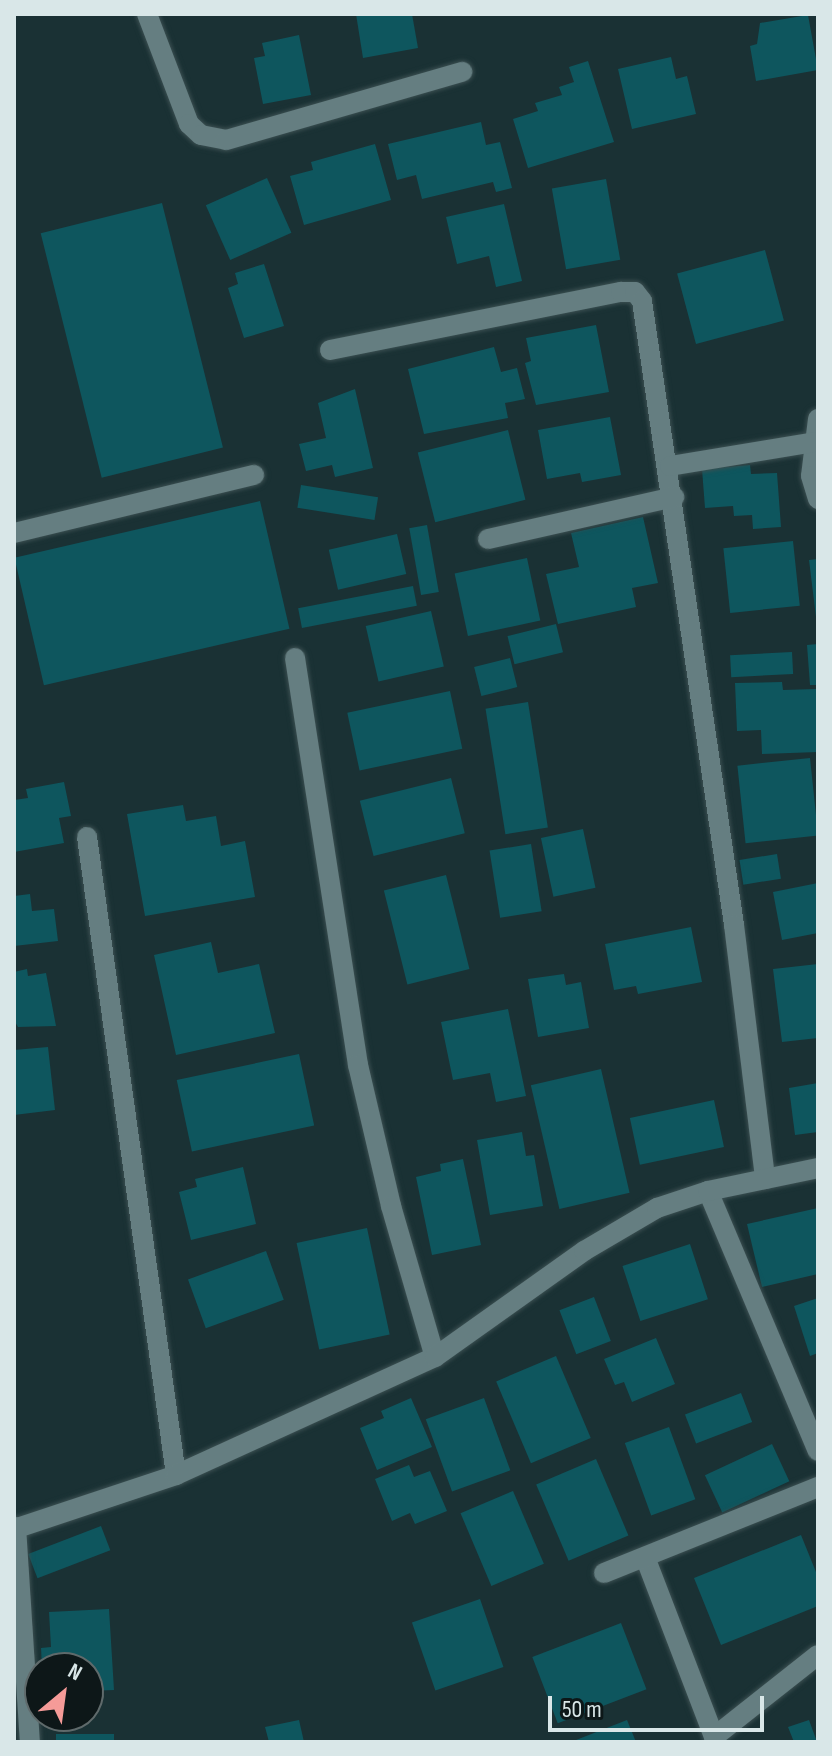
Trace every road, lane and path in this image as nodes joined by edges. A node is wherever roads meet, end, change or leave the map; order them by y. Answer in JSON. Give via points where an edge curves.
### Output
{"nodes":[{"id":1,"x":147,"y":14,"type":"edge"},
{"id":2,"x":462,"y":72,"type":"dead end"},
{"id":3,"x":330,"y":350,"type":"dead end"},
{"id":4,"x":818,"y":419,"type":"edge"},
{"id":5,"x":815,"y":442,"type":"junction"},
{"id":6,"x":670,"y":466,"type":"junction"},
{"id":7,"x":254,"y":475,"type":"dead end"},
{"id":8,"x":674,"y":497,"type":"junction"},
{"id":9,"x":818,"y":499,"type":"edge"},
{"id":10,"x":14,"y":533,"type":"edge"},
{"id":11,"x":488,"y":539,"type":"dead end"},
{"id":12,"x":295,"y":658,"type":"dead end"},
{"id":13,"x":87,"y":837,"type":"dead end"},
{"id":14,"x":818,"y":1168,"type":"edge"},
{"id":15,"x":765,"y":1179,"type":"junction"},
{"id":16,"x":708,"y":1191,"type":"junction"},
{"id":17,"x":435,"y":1357,"type":"junction"},
{"id":18,"x":818,"y":1451,"type":"edge"},
{"id":19,"x":176,"y":1475,"type":"junction"},
{"id":20,"x":818,"y":1487,"type":"edge"},
{"id":21,"x":15,"y":1528,"type":"edge"},
{"id":22,"x":645,"y":1557,"type":"junction"},
{"id":23,"x":604,"y":1573,"type":"dead end"},
{"id":24,"x":818,"y":1655,"type":"edge"},
{"id":25,"x":715,"y":1739,"type":"edge"},
{"id":26,"x":30,"y":1742,"type":"edge"}],
"edges":[{"from":1,"to":2,"type":"street","via":[[189,124],[213,138],[226,140]]},
{"from":3,"to":6,"type":"street","via":[[635,292],[642,301]]},
{"from":4,"to":5,"type":"street"},
{"from":5,"to":6,"type":"street"},
{"from":5,"to":9,"type":"street","via":[[811,476]]},
{"from":6,"to":8,"type":"street"},
{"from":7,"to":10,"type":"street"},
{"from":8,"to":11,"type":"street"},
{"from":8,"to":15,"type":"street"},
{"from":12,"to":17,"type":"street","via":[[358,1065],[391,1206]]},
{"from":13,"to":19,"type":"street"},
{"from":14,"to":15,"type":"street"},
{"from":15,"to":16,"type":"street"},
{"from":16,"to":17,"type":"street","via":[[657,1208],[584,1251]]},
{"from":16,"to":18,"type":"street"},
{"from":17,"to":19,"type":"street"},
{"from":19,"to":21,"type":"street"},
{"from":20,"to":22,"type":"street"},
{"from":21,"to":26,"type":"street"},
{"from":22,"to":23,"type":"street"},
{"from":22,"to":25,"type":"street"},
{"from":24,"to":25,"type":"street"}]}
